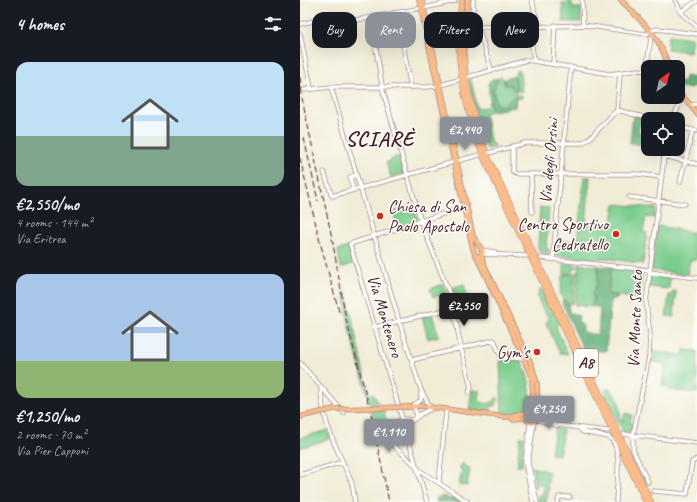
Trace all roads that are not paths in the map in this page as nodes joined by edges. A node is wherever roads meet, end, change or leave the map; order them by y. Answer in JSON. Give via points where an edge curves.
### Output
{"nodes":[{"id":1,"x":420,"y":0,"type":"edge"},
{"id":2,"x":459,"y":0,"type":"edge"},
{"id":3,"x":469,"y":0,"type":"edge"},
{"id":4,"x":473,"y":0,"type":"edge"},
{"id":5,"x":532,"y":0,"type":"edge"},
{"id":6,"x":582,"y":0,"type":"edge"},
{"id":7,"x":621,"y":0,"type":"edge"},
{"id":8,"x":675,"y":0,"type":"edge"},
{"id":9,"x":697,"y":1,"type":"edge"},
{"id":10,"x":422,"y":8,"type":"junction"},
{"id":11,"x":400,"y":12,"type":"edge"},
{"id":12,"x":473,"y":12,"type":"edge"},
{"id":13,"x":535,"y":12,"type":"edge"},
{"id":14,"x":680,"y":12,"type":"junction"},
{"id":15,"x":365,"y":19,"type":"edge"},
{"id":16,"x":300,"y":24,"type":"edge"},
{"id":17,"x":555,"y":25,"type":"junction"},
{"id":18,"x":582,"y":25,"type":"junction"},
{"id":19,"x":539,"y":26,"type":"edge"},
{"id":20,"x":696,"y":30,"type":"edge"},
{"id":21,"x":652,"y":33,"type":"junction"},
{"id":22,"x":300,"y":34,"type":"edge"},
{"id":23,"x":483,"y":43,"type":"edge"},
{"id":24,"x":376,"y":48,"type":"edge"},
{"id":25,"x":403,"y":48,"type":"edge"},
{"id":26,"x":533,"y":48,"type":"edge"},
{"id":27,"x":534,"y":60,"type":"junction"},
{"id":28,"x":648,"y":60,"type":"edge"},
{"id":29,"x":665,"y":60,"type":"edge"},
{"id":30,"x":553,"y":64,"type":"junction"},
{"id":31,"x":571,"y":67,"type":"junction"},
{"id":32,"x":491,"y":69,"type":"junction"},
{"id":33,"x":641,"y":70,"type":"edge"},
{"id":34,"x":620,"y":74,"type":"junction"},
{"id":35,"x":468,"y":77,"type":"dead end"},
{"id":36,"x":458,"y":80,"type":"dead end"},
{"id":37,"x":439,"y":86,"type":"junction"},
{"id":38,"x":330,"y":87,"type":"junction"},
{"id":39,"x":311,"y":88,"type":"junction"},
{"id":40,"x":382,"y":88,"type":"junction"},
{"id":41,"x":410,"y":88,"type":"junction"},
{"id":42,"x":304,"y":90,"type":"dead end"},
{"id":43,"x":685,"y":99,"type":"edge"},
{"id":44,"x":697,"y":104,"type":"edge"},
{"id":45,"x":690,"y":105,"type":"junction"},
{"id":46,"x":617,"y":110,"type":"junction"},
{"id":47,"x":697,"y":114,"type":"edge"},
{"id":48,"x":641,"y":116,"type":"edge"},
{"id":49,"x":685,"y":129,"type":"edge"},
{"id":50,"x":695,"y":131,"type":"edge"},
{"id":51,"x":466,"y":134,"type":"dead end"},
{"id":52,"x":451,"y":137,"type":"junction"},
{"id":53,"x":563,"y":144,"type":"junction"},
{"id":54,"x":512,"y":146,"type":"junction"},
{"id":55,"x":489,"y":152,"type":"dead end"},
{"id":56,"x":479,"y":155,"type":"dead end"},
{"id":57,"x":664,"y":156,"type":"joint"},
{"id":58,"x":686,"y":161,"type":"junction"},
{"id":59,"x":455,"y":162,"type":"junction"},
{"id":60,"x":697,"y":164,"type":"edge"},
{"id":61,"x":324,"y":172,"type":"dead end"},
{"id":62,"x":356,"y":175,"type":"junction"},
{"id":63,"x":406,"y":175,"type":"junction"},
{"id":64,"x":532,"y":175,"type":"junction"},
{"id":65,"x":560,"y":175,"type":"junction"},
{"id":66,"x":662,"y":177,"type":"junction"},
{"id":67,"x":680,"y":182,"type":"dead end"},
{"id":68,"x":360,"y":188,"type":"junction"},
{"id":69,"x":353,"y":190,"type":"junction"},
{"id":70,"x":629,"y":197,"type":"dead end"},
{"id":71,"x":659,"y":201,"type":"junction"},
{"id":72,"x":685,"y":204,"type":"dead end"},
{"id":73,"x":464,"y":207,"type":"junction"},
{"id":74,"x":532,"y":212,"type":"dead end"},
{"id":75,"x":421,"y":222,"type":"junction"},
{"id":76,"x":374,"y":237,"type":"junction"},
{"id":77,"x":482,"y":252,"type":"junction"},
{"id":78,"x":476,"y":254,"type":"junction"},
{"id":79,"x":526,"y":256,"type":"dead end"},
{"id":80,"x":541,"y":258,"type":"dead end"},
{"id":81,"x":553,"y":258,"type":"junction"},
{"id":82,"x":649,"y":271,"type":"junction"},
{"id":83,"x":697,"y":278,"type":"edge"},
{"id":84,"x":452,"y":308,"type":"junction"},
{"id":85,"x":399,"y":320,"type":"junction"},
{"id":86,"x":375,"y":328,"type":"junction"},
{"id":87,"x":461,"y":348,"type":"junction"},
{"id":88,"x":524,"y":359,"type":"junction"},
{"id":89,"x":412,"y":360,"type":"junction"},
{"id":90,"x":300,"y":363,"type":"edge"},
{"id":91,"x":321,"y":387,"type":"junction"},
{"id":92,"x":421,"y":390,"type":"junction"},
{"id":93,"x":470,"y":393,"type":"dead end"},
{"id":94,"x":414,"y":406,"type":"junction"},
{"id":95,"x":431,"y":408,"type":"junction"},
{"id":96,"x":529,"y":408,"type":"junction"},
{"id":97,"x":446,"y":411,"type":"junction"},
{"id":98,"x":539,"y":412,"type":"junction"},
{"id":99,"x":525,"y":413,"type":"junction"},
{"id":100,"x":344,"y":414,"type":"dead end"},
{"id":101,"x":300,"y":417,"type":"edge"},
{"id":102,"x":403,"y":419,"type":"junction"},
{"id":103,"x":414,"y":419,"type":"junction"},
{"id":104,"x":527,"y":419,"type":"junction"},
{"id":105,"x":536,"y":421,"type":"junction"},
{"id":106,"x":376,"y":425,"type":"dead end"},
{"id":107,"x":560,"y":425,"type":"junction"},
{"id":108,"x":405,"y":426,"type":"junction"},
{"id":109,"x":579,"y":428,"type":"junction"},
{"id":110,"x":378,"y":429,"type":"junction"},
{"id":111,"x":608,"y":431,"type":"dead end"},
{"id":112,"x":624,"y":434,"type":"dead end"},
{"id":113,"x":633,"y":435,"type":"junction"},
{"id":114,"x":697,"y":443,"type":"edge"},
{"id":115,"x":697,"y":459,"type":"edge"},
{"id":116,"x":342,"y":462,"type":"junction"},
{"id":117,"x":418,"y":469,"type":"junction"},
{"id":118,"x":300,"y":475,"type":"edge"},
{"id":119,"x":438,"y":482,"type":"junction"},
{"id":120,"x":648,"y":482,"type":"dead end"},
{"id":121,"x":653,"y":491,"type":"dead end"},
{"id":122,"x":570,"y":497,"type":"dead end"},
{"id":123,"x":355,"y":502,"type":"edge"},
{"id":124,"x":427,"y":502,"type":"edge"},
{"id":125,"x":468,"y":502,"type":"edge"},
{"id":126,"x":535,"y":502,"type":"edge"},
{"id":127,"x":558,"y":502,"type":"edge"},
{"id":128,"x":616,"y":502,"type":"edge"},
{"id":129,"x":646,"y":502,"type":"edge"},
{"id":130,"x":651,"y":502,"type":"edge"}],
"edges":[{"from":1,"to":10,"type":"main road"},
{"from":2,"to":10,"type":"street"},
{"from":2,"to":129,"type":"highway","number":"A8","via":[[458,45],[462,82],[483,156]]},
{"from":3,"to":130,"type":"highway","number":"A8","via":[[462,36],[463,58],[471,107],[487,155]]},
{"from":4,"to":12,"type":"street"},
{"from":5,"to":13,"type":"street"},
{"from":6,"to":18,"type":"street"},
{"from":7,"to":21,"type":"main road"},
{"from":8,"to":14,"type":"street"},
{"from":9,"to":14,"type":"street"},
{"from":10,"to":11,"type":"street"},
{"from":10,"to":37,"type":"main road"},
{"from":14,"to":20,"type":"street"},
{"from":15,"to":16,"type":"street","via":[[327,18]]},
{"from":17,"to":18,"type":"street"},
{"from":17,"to":19,"type":"street"},
{"from":17,"to":30,"type":"street"},
{"from":18,"to":21,"type":"street"},
{"from":20,"to":21,"type":"street","via":[[689,33],[657,29]]},
{"from":21,"to":28,"type":"street"},
{"from":21,"to":29,"type":"main road"},
{"from":22,"to":39,"type":"street"},
{"from":23,"to":32,"type":"street"},
{"from":24,"to":40,"type":"street"},
{"from":25,"to":41,"type":"street"},
{"from":26,"to":27,"type":"street"},
{"from":27,"to":30,"type":"street"},
{"from":27,"to":32,"type":"street","via":[[522,60]]},
{"from":30,"to":31,"type":"street"},
{"from":31,"to":34,"type":"street"},
{"from":31,"to":53,"type":"street","name":"Via degli Orsini"},
{"from":32,"to":35,"type":"street"},
{"from":33,"to":34,"type":"street"},
{"from":34,"to":46,"type":"street"},
{"from":36,"to":37,"type":"street"},
{"from":37,"to":41,"type":"street"},
{"from":37,"to":52,"type":"main road"},
{"from":37,"to":59,"type":"main road"},
{"from":38,"to":39,"type":"street"},
{"from":38,"to":40,"type":"street"},
{"from":38,"to":62,"type":"street"},
{"from":39,"to":42,"type":"street"},
{"from":40,"to":41,"type":"street"},
{"from":40,"to":63,"type":"street"},
{"from":43,"to":45,"type":"main road"},
{"from":44,"to":45,"type":"street"},
{"from":45,"to":47,"type":"main road"},
{"from":46,"to":48,"type":"street"},
{"from":46,"to":53,"type":"street","via":[[586,141],[579,144]]},
{"from":49,"to":50,"type":"street"},
{"from":50,"to":58,"type":"street"},
{"from":51,"to":52,"type":"street"},
{"from":52,"to":59,"type":"main road"},
{"from":53,"to":54,"type":"street","via":[[525,143]]},
{"from":53,"to":65,"type":"street","name":"Via degli Orsini"},
{"from":54,"to":55,"type":"street"},
{"from":54,"to":64,"type":"street","via":[[512,172]]},
{"from":56,"to":59,"type":"street"},
{"from":57,"to":58,"type":"street"},
{"from":57,"to":66,"type":"street","name":"Via Monte Santo"},
{"from":58,"to":60,"type":"street"},
{"from":58,"to":67,"type":"street"},
{"from":59,"to":63,"type":"street"},
{"from":59,"to":73,"type":"main road"},
{"from":59,"to":77,"type":"main road","via":[[473,236]]},
{"from":61,"to":69,"type":"street","via":[[331,195]]},
{"from":62,"to":68,"type":"street"},
{"from":62,"to":69,"type":"street","via":[[350,177]]},
{"from":63,"to":68,"type":"street"},
{"from":63,"to":75,"type":"street"},
{"from":64,"to":65,"type":"street"},
{"from":64,"to":74,"type":"street"},
{"from":65,"to":66,"type":"street","via":[[637,174]]},
{"from":65,"to":81,"type":"street","name":"Via degli Orsini"},
{"from":66,"to":71,"type":"street","name":"Via Monte Santo"},
{"from":68,"to":69,"type":"street"},
{"from":68,"to":76,"type":"street"},
{"from":70,"to":71,"type":"street"},
{"from":71,"to":72,"type":"street"},
{"from":71,"to":82,"type":"street","name":"Via Monte Santo"},
{"from":73,"to":75,"type":"street"},
{"from":73,"to":78,"type":"main road"},
{"from":75,"to":76,"type":"street"},
{"from":75,"to":84,"type":"street","via":[[452,300]]},
{"from":76,"to":85,"type":"street"},
{"from":76,"to":86,"type":"street","name":"Via Montenero","via":[[352,243],[350,247]]},
{"from":77,"to":78,"type":"main road"},
{"from":77,"to":78,"type":"main road"},
{"from":77,"to":79,"type":"street"},
{"from":77,"to":98,"type":"main road","via":[[483,262],[535,376]]},
{"from":78,"to":88,"type":"main road"},
{"from":80,"to":81,"type":"street"},
{"from":81,"to":82,"type":"street"},
{"from":82,"to":83,"type":"street"},
{"from":82,"to":113,"type":"street","name":"Via Monte Santo","via":[[646,303],[650,334],[649,357]]},
{"from":84,"to":85,"type":"street"},
{"from":84,"to":87,"type":"street"},
{"from":85,"to":86,"type":"street"},
{"from":85,"to":89,"type":"street"},
{"from":86,"to":102,"type":"street","name":"Via Montenero"},
{"from":87,"to":88,"type":"street","via":[[495,340],[501,357]]},
{"from":87,"to":89,"type":"street"},
{"from":87,"to":93,"type":"street"},
{"from":88,"to":96,"type":"main road","via":[[533,384],[533,398]]},
{"from":89,"to":92,"type":"street"},
{"from":90,"to":91,"type":"street"},
{"from":91,"to":100,"type":"street"},
{"from":91,"to":116,"type":"street","via":[[326,422]]},
{"from":92,"to":94,"type":"street","via":[[421,400]]},
{"from":92,"to":95,"type":"street"},
{"from":94,"to":95,"type":"main road"},
{"from":94,"to":101,"type":"main road","bridge":true,"via":[[334,409]]},
{"from":94,"to":103,"type":"street","via":[[417,414]]},
{"from":95,"to":97,"type":"main road"},
{"from":95,"to":99,"type":"main road","via":[[506,417]]},
{"from":95,"to":103,"type":"street"},
{"from":96,"to":98,"type":"main road"},
{"from":96,"to":99,"type":"main road"},
{"from":97,"to":104,"type":"main road","via":[[507,420]]},
{"from":97,"to":119,"type":"street"},
{"from":98,"to":105,"type":"main road"},
{"from":98,"to":107,"type":"street"},
{"from":99,"to":104,"type":"main road"},
{"from":102,"to":103,"type":"street"},
{"from":102,"to":108,"type":"street","name":"Via Montenero"},
{"from":102,"to":110,"type":"street"},
{"from":103,"to":108,"type":"street"},
{"from":104,"to":105,"type":"main road"},
{"from":104,"to":126,"type":"street","via":[[530,424],[525,463]]},
{"from":105,"to":107,"type":"street"},
{"from":105,"to":126,"type":"street","via":[[528,463]]},
{"from":106,"to":110,"type":"street"},
{"from":107,"to":109,"type":"street"},
{"from":108,"to":117,"type":"street","name":"Via Montenero"},
{"from":109,"to":111,"type":"street"},
{"from":109,"to":128,"type":"street","via":[[583,432],[609,437],[617,450]]},
{"from":110,"to":117,"type":"street"},
{"from":112,"to":113,"type":"street"},
{"from":113,"to":114,"type":"street"},
{"from":113,"to":120,"type":"street","name":"Via Monte Santo","via":[[633,450]]},
{"from":115,"to":121,"type":"street","via":[[692,462],[687,494]]},
{"from":116,"to":118,"type":"street"},
{"from":116,"to":123,"type":"street","via":[[352,482]]},
{"from":117,"to":119,"type":"street"},
{"from":117,"to":124,"type":"street","name":"Via Montenero"},
{"from":119,"to":125,"type":"street"},
{"from":122,"to":127,"type":"street","via":[[559,497]]}]}
